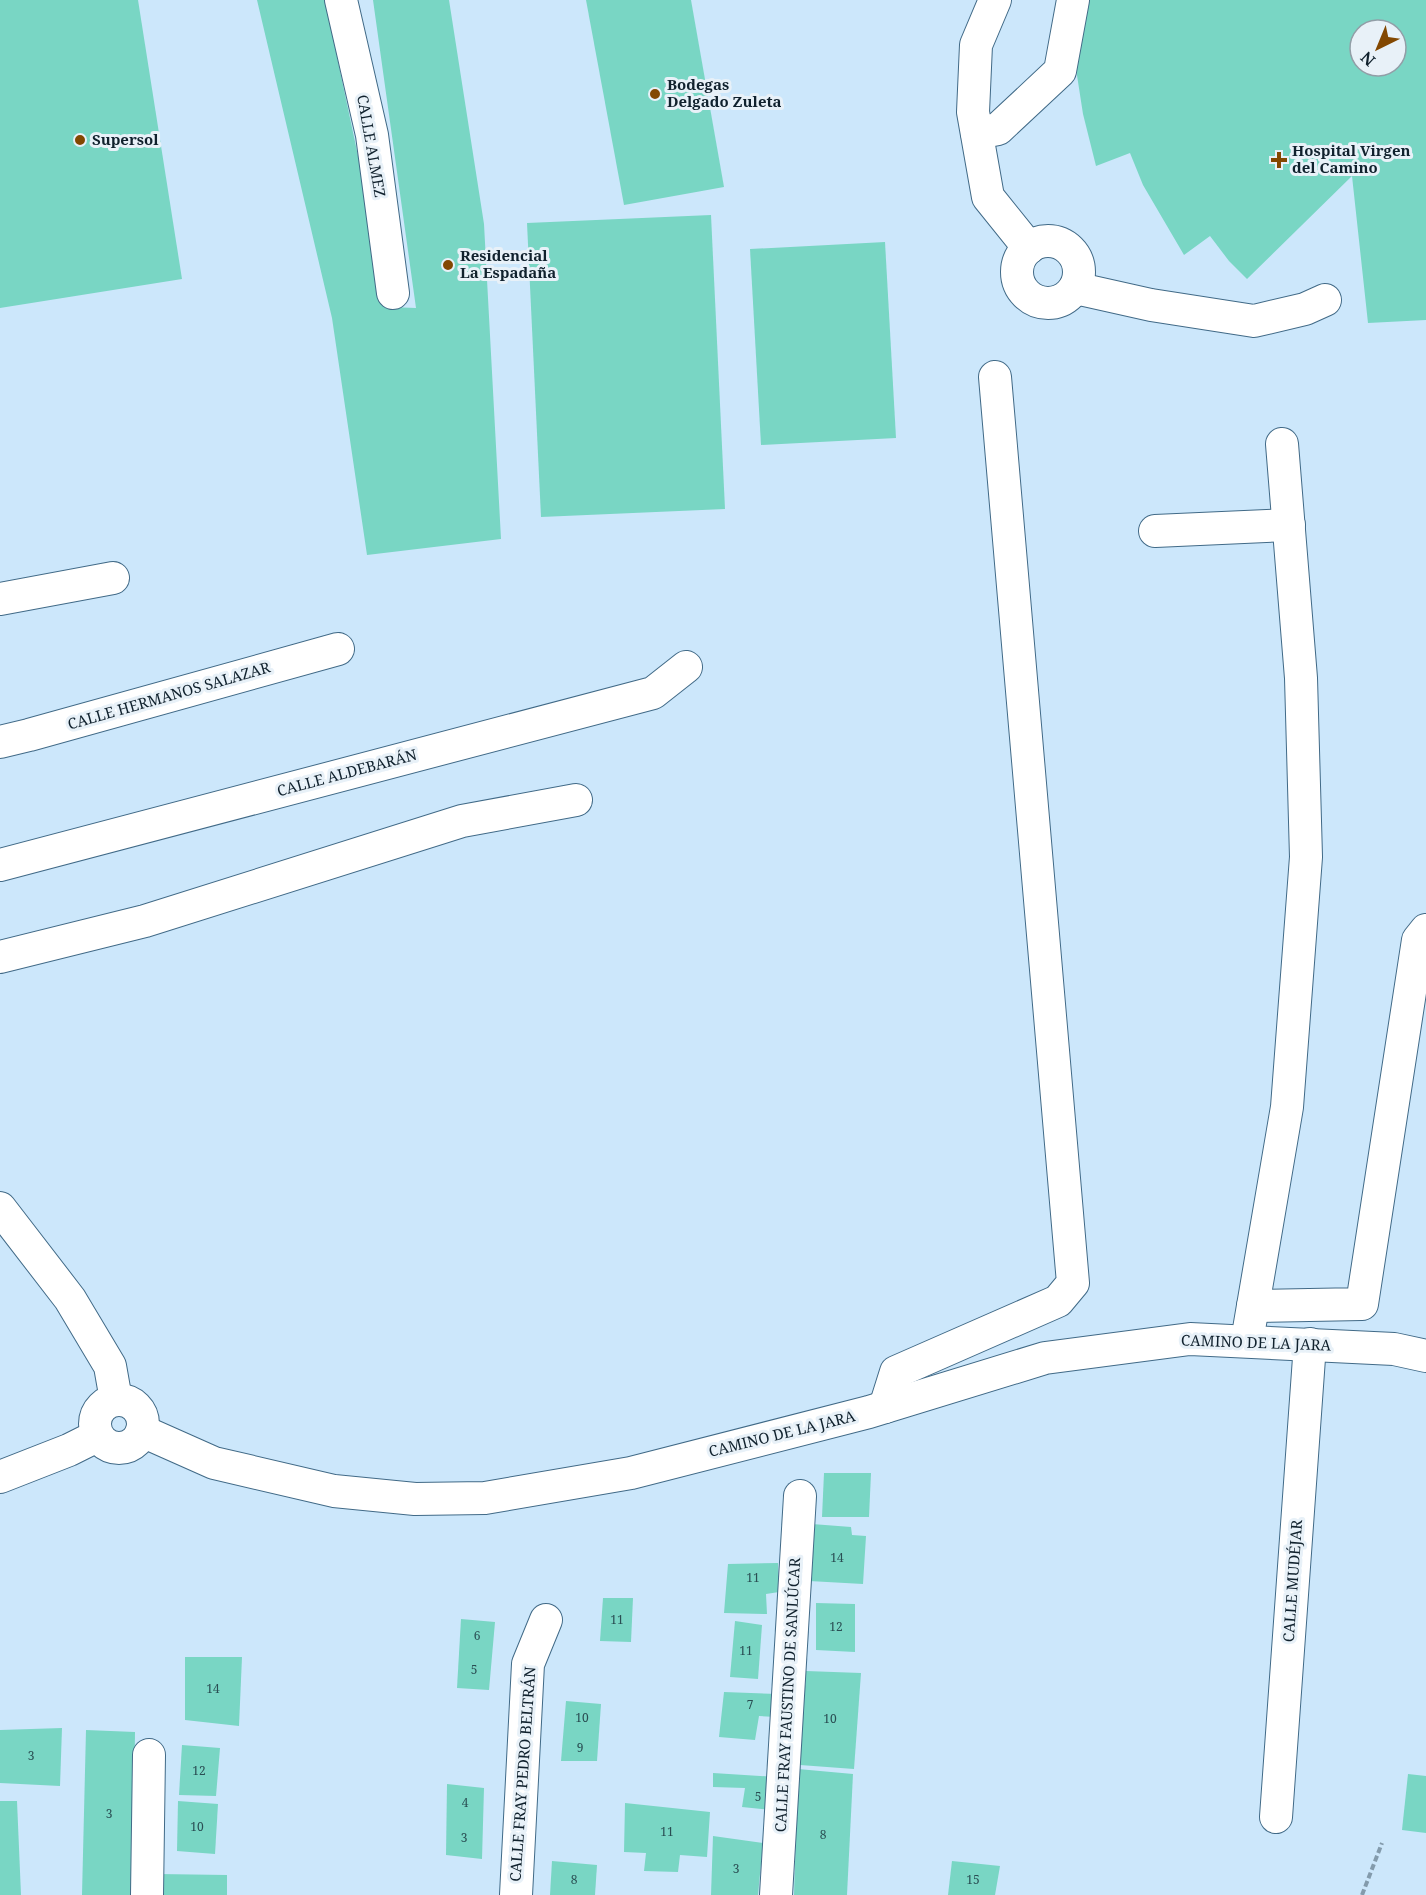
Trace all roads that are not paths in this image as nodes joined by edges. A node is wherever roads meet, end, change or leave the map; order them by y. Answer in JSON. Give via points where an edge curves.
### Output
{"nodes":[{"id":1,"x":341,"y":0,"type":"edge"},
{"id":2,"x":995,"y":0,"type":"edge"},
{"id":3,"x":1073,"y":0,"type":"edge"},
{"id":4,"x":977,"y":133,"type":"junction"},
{"id":5,"x":1029,"y":248,"type":"junction"},
{"id":6,"x":1075,"y":288,"type":"junction"},
{"id":7,"x":393,"y":293,"type":"dead end"},
{"id":8,"x":1325,"y":300,"type":"dead end"},
{"id":9,"x":994,"y":377,"type":"dead end"},
{"id":10,"x":1282,"y":444,"type":"dead end"},
{"id":11,"x":1289,"y":525,"type":"junction"},
{"id":12,"x":1155,"y":531,"type":"dead end"},
{"id":13,"x":113,"y":578,"type":"dead end"},
{"id":14,"x":0,"y":599,"type":"edge"},
{"id":15,"x":338,"y":649,"type":"dead end"},
{"id":16,"x":686,"y":667,"type":"dead end"},
{"id":17,"x":0,"y":742,"type":"edge"},
{"id":18,"x":576,"y":800,"type":"dead end"},
{"id":19,"x":0,"y":865,"type":"edge"},
{"id":20,"x":1426,"y":930,"type":"edge"},
{"id":21,"x":0,"y":957,"type":"edge"},
{"id":22,"x":0,"y":1208,"type":"edge"},
{"id":23,"x":1253,"y":1306,"type":"junction"},
{"id":24,"x":1247,"y":1341,"type":"junction"},
{"id":25,"x":1310,"y":1344,"type":"junction"},
{"id":26,"x":1426,"y":1356,"type":"edge"},
{"id":27,"x":116,"y":1400,"type":"junction"},
{"id":28,"x":885,"y":1407,"type":"junction"},
{"id":29,"x":142,"y":1431,"type":"junction"},
{"id":30,"x":97,"y":1436,"type":"junction"},
{"id":31,"x":0,"y":1477,"type":"edge"},
{"id":32,"x":800,"y":1496,"type":"dead end"},
{"id":33,"x":546,"y":1620,"type":"dead end"},
{"id":34,"x":149,"y":1755,"type":"dead end"},
{"id":35,"x":1276,"y":1817,"type":"dead end"},
{"id":36,"x":147,"y":1895,"type":"edge"},
{"id":37,"x":516,"y":1895,"type":"edge"},
{"id":38,"x":776,"y":1895,"type":"edge"}],
"edges":[{"from":1,"to":7,"type":"street","name":"CALLE ALMEZ","via":[[372,135]]},
{"from":2,"to":4,"type":"street","via":[[976,45],[973,112]]},
{"from":3,"to":4,"type":"street","via":[[1060,71],[998,129]]},
{"from":4,"to":5,"type":"street","via":[[988,197]]},
{"from":5,"to":6,"type":"street","via":[[1040,242],[1064,245],[1078,264]]},
{"from":5,"to":6,"type":"street","via":[[1017,268],[1018,280],[1033,299],[1056,303]]},
{"from":6,"to":8,"type":"street","via":[[1254,321]]},
{"from":9,"to":28,"type":"street","via":[[1073,1283],[1058,1301],[896,1372]]},
{"from":10,"to":11,"type":"street"},
{"from":11,"to":12,"type":"street"},
{"from":11,"to":23,"type":"street","via":[[1301,678],[1306,857],[1287,1107]]},
{"from":13,"to":14,"type":"street"},
{"from":15,"to":17,"type":"street","name":"CALLE HERMANOS SALAZAR"},
{"from":16,"to":19,"type":"street","name":"CALLE ALDEBARÁN","via":[[653,693]]},
{"from":18,"to":21,"type":"street","via":[[462,821],[145,921]]},
{"from":20,"to":23,"type":"street","via":[[1418,940],[1362,1304]]},
{"from":22,"to":27,"type":"street","via":[[70,1299],[110,1366]]},
{"from":23,"to":24,"type":"street"},
{"from":24,"to":25,"type":"street","name":"CAMINO DE LA JARA"},
{"from":24,"to":28,"type":"street","name":"CAMINO DE LA JARA","via":[[1190,1339],[1045,1358]]},
{"from":25,"to":26,"type":"street","name":"CAMINO DE LA JARA","via":[[1394,1348]]},
{"from":25,"to":35,"type":"street","name":"CALLE MUDÉJAR"},
{"from":27,"to":29,"type":"street","via":[[134,1405],[140,1412]]},
{"from":27,"to":30,"type":"street","via":[[99,1409],[94,1427]]},
{"from":28,"to":29,"type":"street","name":"CAMINO DE LA JARA","via":[[630,1473],[485,1498],[415,1499],[334,1491],[214,1463]]},
{"from":29,"to":30,"type":"street","via":[[131,1446],[122,1449],[103,1444]]},
{"from":30,"to":31,"type":"street"},
{"from":32,"to":38,"type":"street","name":"CALLE FRAY FAUSTINO DE SANLÚCAR"},
{"from":33,"to":37,"type":"street","name":"CALLE FRAY PEDRO BELTRÁN","via":[[528,1664]]},
{"from":34,"to":36,"type":"street"}]}
